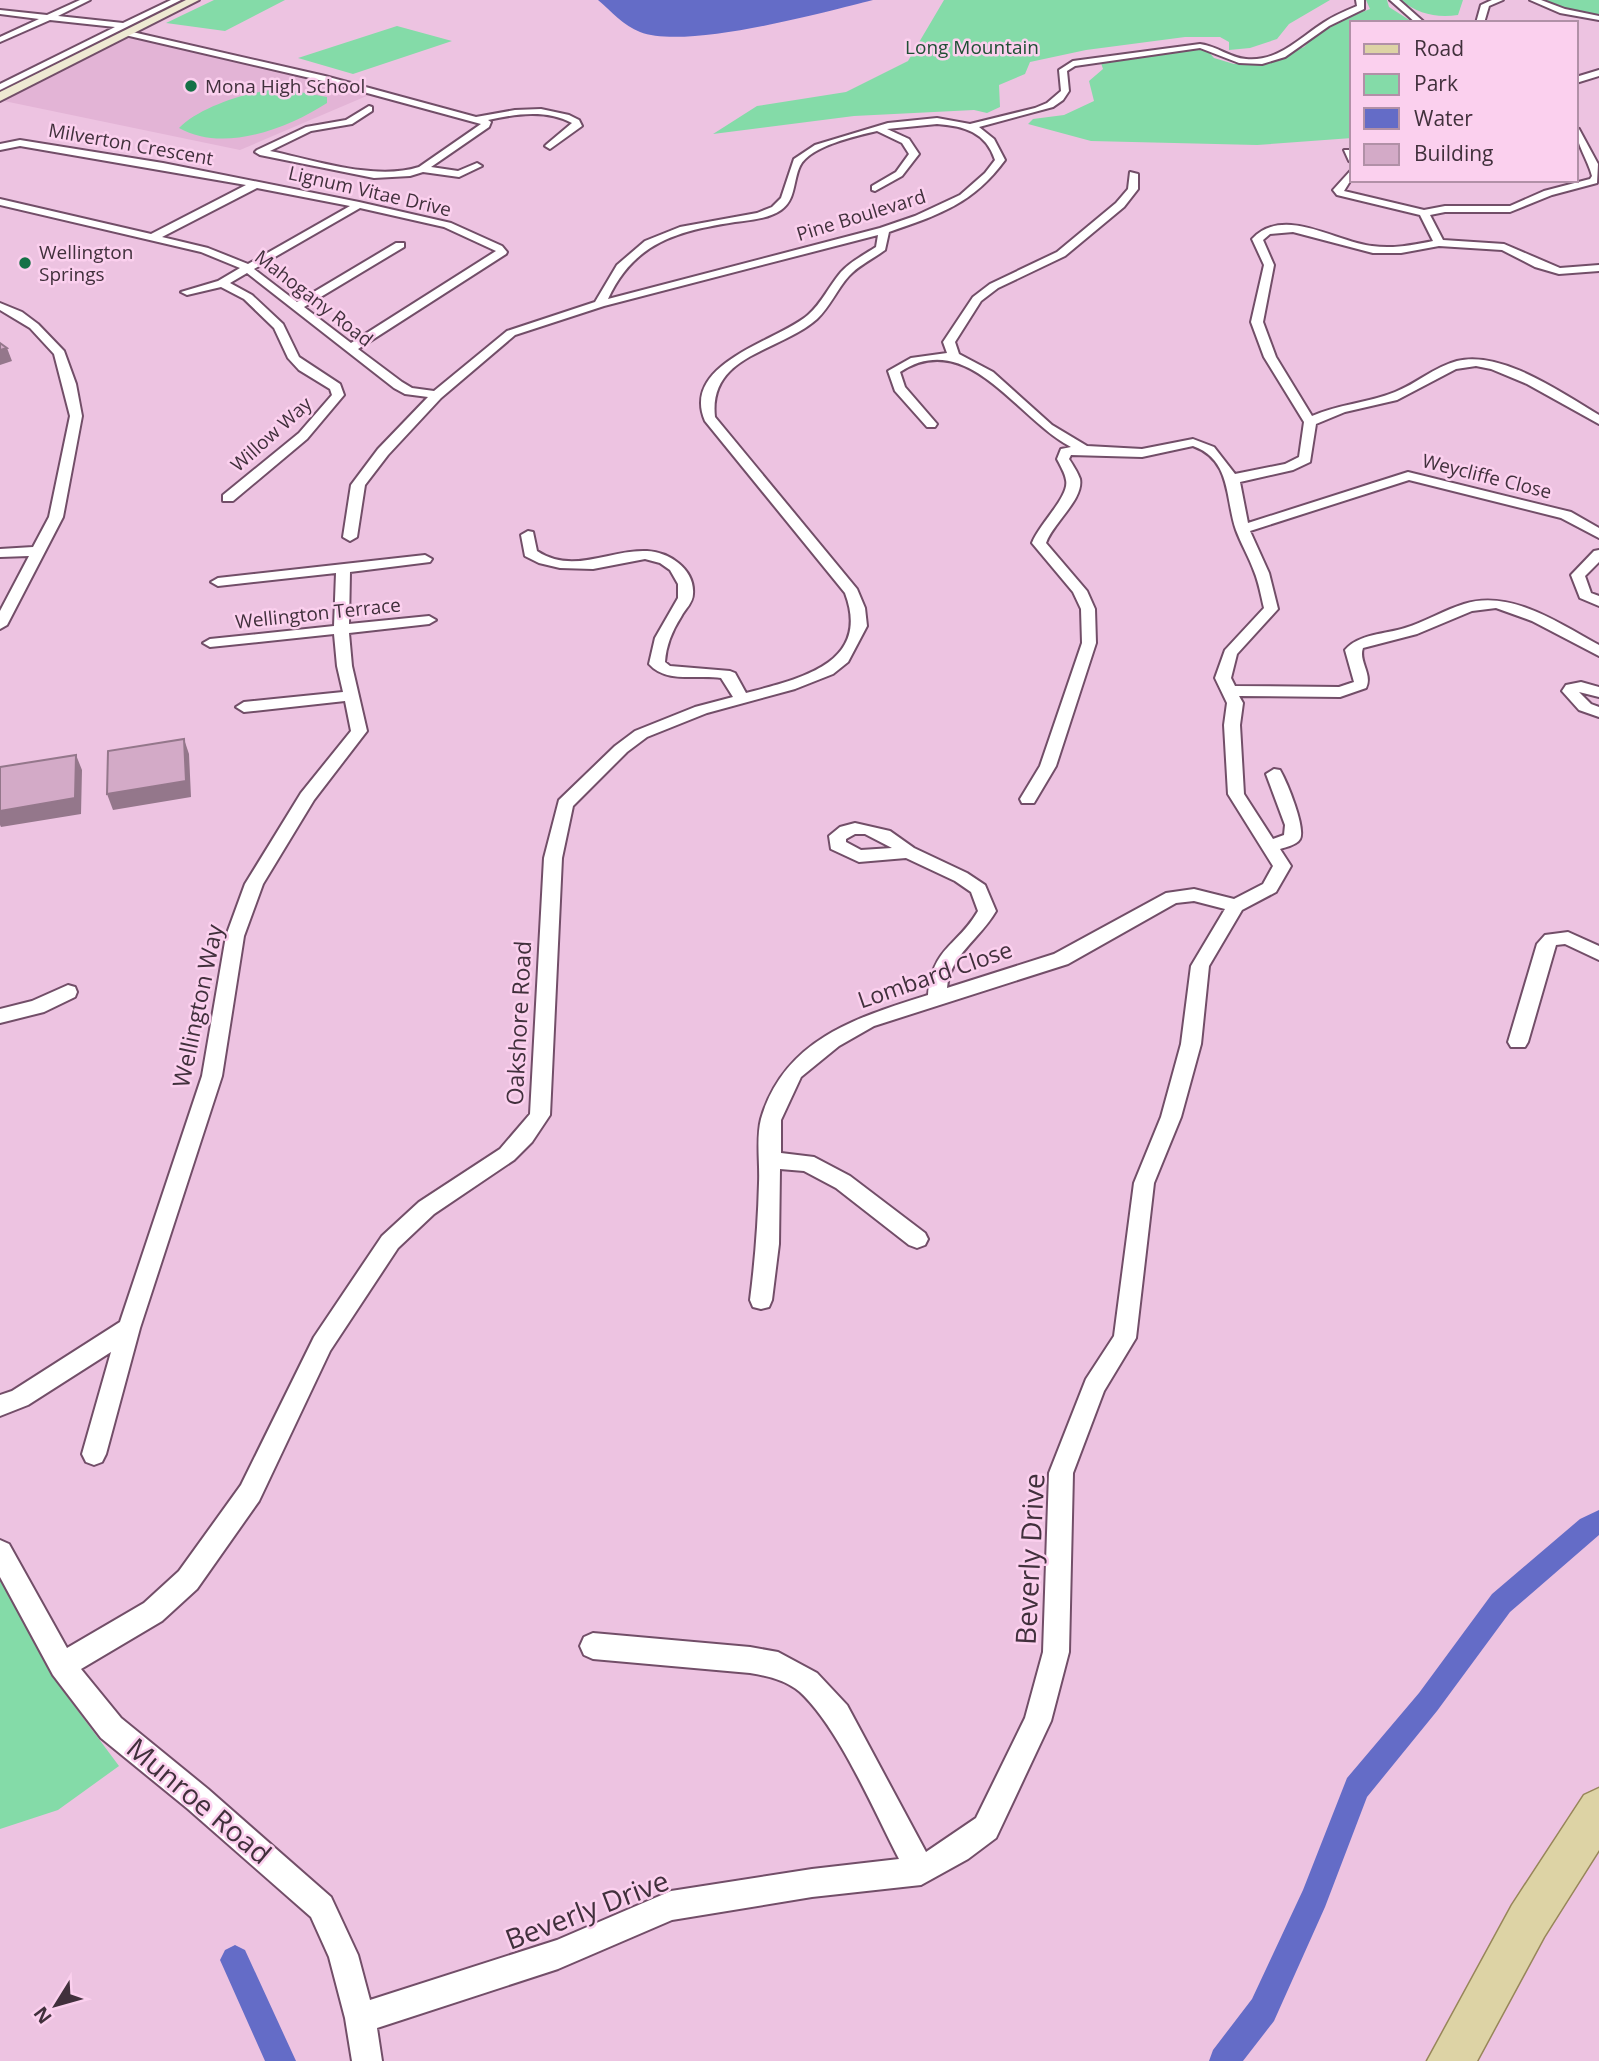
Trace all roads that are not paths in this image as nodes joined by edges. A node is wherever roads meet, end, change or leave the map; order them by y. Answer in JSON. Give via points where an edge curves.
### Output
{"nodes":[{"id":1,"x":86,"y":0,"type":"edge"},
{"id":2,"x":177,"y":0,"type":"edge"},
{"id":3,"x":194,"y":0,"type":"edge"},
{"id":4,"x":1360,"y":0,"type":"edge"},
{"id":5,"x":1394,"y":0,"type":"edge"},
{"id":6,"x":1499,"y":0,"type":"edge"},
{"id":7,"x":1534,"y":0,"type":"edge"},
{"id":8,"x":0,"y":12,"type":"edge"},
{"id":9,"x":49,"y":17,"type":"junction"},
{"id":10,"x":1599,"y":18,"type":"edge"},
{"id":11,"x":1419,"y":21,"type":"edge"},
{"id":12,"x":1481,"y":21,"type":"edge"},
{"id":13,"x":130,"y":29,"type":"junction"},
{"id":14,"x":0,"y":40,"type":"edge"},
{"id":15,"x":1599,"y":73,"type":"edge"},
{"id":16,"x":1578,"y":79,"type":"edge"},
{"id":17,"x":0,"y":87,"type":"edge"},
{"id":18,"x":0,"y":97,"type":"edge"},
{"id":19,"x":369,"y":109,"type":"dead end"},
{"id":20,"x":478,"y":119,"type":"junction"},
{"id":21,"x":972,"y":126,"type":"junction"},
{"id":22,"x":879,"y":129,"type":"junction"},
{"id":23,"x":1578,"y":134,"type":"edge"},
{"id":24,"x":550,"y":146,"type":"dead end"},
{"id":25,"x":0,"y":147,"type":"edge"},
{"id":26,"x":343,"y":155,"type":"dead end"},
{"id":27,"x":324,"y":165,"type":"junction"},
{"id":28,"x":477,"y":166,"type":"dead end"},
{"id":29,"x":422,"y":169,"type":"junction"},
{"id":30,"x":1133,"y":174,"type":"dead end"},
{"id":31,"x":1350,"y":175,"type":"edge"},
{"id":32,"x":256,"y":184,"type":"junction"},
{"id":33,"x":875,"y":188,"type":"dead end"},
{"id":34,"x":0,"y":202,"type":"edge"},
{"id":35,"x":359,"y":205,"type":"junction"},
{"id":36,"x":1424,"y":213,"type":"junction"},
{"id":37,"x":884,"y":230,"type":"junction"},
{"id":38,"x":152,"y":238,"type":"junction"},
{"id":39,"x":1439,"y":243,"type":"junction"},
{"id":40,"x":400,"y":245,"type":"dead end"},
{"id":41,"x":248,"y":268,"type":"junction"},
{"id":42,"x":1599,"y":268,"type":"edge"},
{"id":43,"x":222,"y":283,"type":"junction"},
{"id":44,"x":187,"y":292,"type":"dead end"},
{"id":45,"x":600,"y":304,"type":"junction"},
{"id":46,"x":0,"y":306,"type":"edge"},
{"id":47,"x":298,"y":306,"type":"junction"},
{"id":48,"x":351,"y":348,"type":"junction"},
{"id":49,"x":954,"y":356,"type":"junction"},
{"id":50,"x":437,"y":395,"type":"junction"},
{"id":51,"x":1599,"y":420,"type":"edge"},
{"id":52,"x":1310,"y":422,"type":"junction"},
{"id":53,"x":931,"y":424,"type":"dead end"},
{"id":54,"x":1082,"y":448,"type":"junction"},
{"id":55,"x":1233,"y":480,"type":"junction"},
{"id":56,"x":228,"y":498,"type":"dead end"},
{"id":57,"x":1242,"y":529,"type":"junction"},
{"id":58,"x":1599,"y":534,"type":"edge"},
{"id":59,"x":528,"y":535,"type":"dead end"},
{"id":60,"x":350,"y":537,"type":"dead end"},
{"id":61,"x":39,"y":551,"type":"junction"},
{"id":62,"x":0,"y":553,"type":"edge"},
{"id":63,"x":1599,"y":554,"type":"edge"},
{"id":64,"x":425,"y":559,"type":"dead end"},
{"id":65,"x":343,"y":568,"type":"junction"},
{"id":66,"x":218,"y":582,"type":"dead end"},
{"id":67,"x":1599,"y":602,"type":"edge"},
{"id":68,"x":429,"y":620,"type":"dead end"},
{"id":69,"x":0,"y":625,"type":"edge"},
{"id":70,"x":343,"y":629,"type":"junction"},
{"id":71,"x":210,"y":643,"type":"dead end"},
{"id":72,"x":1599,"y":651,"type":"edge"},
{"id":73,"x":1228,"y":691,"type":"junction"},
{"id":74,"x":1599,"y":692,"type":"edge"},
{"id":75,"x":353,"y":696,"type":"junction"},
{"id":76,"x":742,"y":700,"type":"junction"},
{"id":77,"x":244,"y":707,"type":"dead end"},
{"id":78,"x":1599,"y":712,"type":"edge"},
{"id":79,"x":1275,"y":774,"type":"dead end"},
{"id":80,"x":1028,"y":799,"type":"dead end"},
{"id":81,"x":1272,"y":846,"type":"junction"},
{"id":82,"x":908,"y":852,"type":"dead end"},
{"id":83,"x":1236,"y":906,"type":"junction"},
{"id":84,"x":1599,"y":954,"type":"edge"},
{"id":85,"x":68,"y":992,"type":"dead end"},
{"id":86,"x":937,"y":999,"type":"junction"},
{"id":87,"x":0,"y":1016,"type":"edge"},
{"id":88,"x":1518,"y":1042,"type":"dead end"},
{"id":89,"x":770,"y":1160,"type":"junction"},
{"id":90,"x":917,"y":1239,"type":"dead end"},
{"id":91,"x":761,"y":1300,"type":"dead end"},
{"id":92,"x":129,"y":1328,"type":"junction"},
{"id":93,"x":0,"y":1406,"type":"edge"},
{"id":94,"x":94,"y":1454,"type":"dead end"},
{"id":95,"x":0,"y":1552,"type":"edge"},
{"id":96,"x":593,"y":1646,"type":"dead end"},
{"id":97,"x":62,"y":1666,"type":"junction"},
{"id":98,"x":1599,"y":1810,"type":"edge"},
{"id":99,"x":921,"y":1871,"type":"junction"},
{"id":100,"x":360,"y":2018,"type":"junction"},
{"id":101,"x":367,"y":2061,"type":"edge"},
{"id":102,"x":1451,"y":2061,"type":"edge"}],
"edges":[{"from":1,"to":9,"type":"street"},
{"from":2,"to":13,"type":"street"},
{"from":3,"to":13,"type":"street"},
{"from":4,"to":21,"type":"street","via":[[1361,7],[1328,23],[1300,46],[1264,61],[1234,60],[1219,49],[1200,46],[1073,64],[1063,69],[1066,88],[1059,100]]},
{"from":5,"to":11,"type":"street"},
{"from":6,"to":12,"type":"street","via":[[1485,5]]},
{"from":7,"to":10,"type":"street"},
{"from":8,"to":9,"type":"street"},
{"from":9,"to":13,"type":"street"},
{"from":9,"to":14,"type":"street"},
{"from":13,"to":17,"type":"street"},
{"from":13,"to":18,"type":"street"},
{"from":13,"to":20,"type":"street"},
{"from":15,"to":16,"type":"street"},
{"from":19,"to":27,"type":"street","via":[[349,122],[309,129],[260,152]]},
{"from":20,"to":24,"type":"street","via":[[531,112],[570,117],[576,122],[577,126]]},
{"from":20,"to":29,"type":"street","via":[[486,125]]},
{"from":21,"to":22,"type":"street","name":"Pine Boulevard","via":[[923,121]]},
{"from":21,"to":37,"type":"street","name":"Pine Boulevard","via":[[997,151],[999,160],[989,176],[974,193]]},
{"from":22,"to":33,"type":"street","via":[[906,141],[914,154],[899,174]]},
{"from":22,"to":45,"type":"street","name":"Pine Boulevard","via":[[827,144],[802,157],[789,179],[787,198],[773,211],[691,226],[646,242],[607,284]]},
{"from":23,"to":36,"type":"street","via":[[1593,161],[1594,181],[1510,209]]},
{"from":25,"to":32,"type":"street","name":"Milverton Crescent","via":[[20,143]]},
{"from":26,"to":27,"type":"street"},
{"from":27,"to":29,"type":"street","via":[[374,175]]},
{"from":28,"to":29,"type":"street","via":[[459,174]]},
{"from":30,"to":49,"type":"street","via":[[1133,189],[1090,231],[1060,254],[977,299],[950,342]]},
{"from":31,"to":36,"type":"street","via":[[1338,190],[1341,194]]},
{"from":32,"to":35,"type":"street","name":"Lignum Vitae Drive"},
{"from":32,"to":38,"type":"street"},
{"from":34,"to":38,"type":"street","name":"Mahogany Road"},
{"from":35,"to":41,"type":"street"},
{"from":35,"to":48,"type":"street","name":"Lignum Vitae Drive","via":[[447,225],[502,252]]},
{"from":36,"to":39,"type":"street"},
{"from":37,"to":45,"type":"street","name":"Pine Boulevard"},
{"from":37,"to":76,"type":"street","name":"Oakshore Road","via":[[881,248],[844,275],[832,297],[809,319],[729,367],[707,394],[709,418],[852,592],[858,608],[860,626],[843,659],[828,671]]},
{"from":38,"to":41,"type":"street","name":"Mahogany Road","via":[[216,254]]},
{"from":39,"to":42,"type":"street","via":[[1504,247],[1559,271]]},
{"from":39,"to":52,"type":"street","via":[[1393,250],[1363,248],[1292,229],[1260,235],[1269,265],[1258,327],[1270,357]]},
{"from":40,"to":47,"type":"street"},
{"from":41,"to":43,"type":"street"},
{"from":41,"to":47,"type":"street","name":"Mahogany Road"},
{"from":43,"to":44,"type":"street"},
{"from":43,"to":56,"type":"street","name":"Willow Way","via":[[247,297],[279,326],[293,358],[336,387],[338,395],[303,436]]},
{"from":45,"to":50,"type":"street","name":"Pine Boulevard","via":[[511,333]]},
{"from":46,"to":61,"type":"street","via":[[34,326],[60,353],[76,416],[56,517]]},
{"from":47,"to":48,"type":"street","name":"Mahogany Road"},
{"from":48,"to":50,"type":"street","name":"Mahogany Road","via":[[409,391]]},
{"from":49,"to":53,"type":"street","via":[[934,356],[894,371],[899,388]]},
{"from":49,"to":54,"type":"street","via":[[987,371],[1047,429]]},
{"from":50,"to":60,"type":"street","name":"Pine Boulevard","via":[[358,485]]},
{"from":51,"to":52,"type":"street","via":[[1514,374],[1486,364],[1463,363],[1396,396]]},
{"from":52,"to":55,"type":"street","via":[[1305,459],[1285,469],[1252,472]]},
{"from":54,"to":55,"type":"street","via":[[1138,453],[1198,443],[1207,447]]},
{"from":54,"to":80,"type":"street","via":[[1066,452],[1063,459],[1073,479],[1073,493],[1038,543],[1080,591],[1088,609],[1089,643],[1048,766]]},
{"from":55,"to":57,"type":"street"},
{"from":57,"to":58,"type":"street","name":"Weycliffe Close","via":[[1408,476],[1566,515]]},
{"from":57,"to":73,"type":"street","via":[[1262,573],[1271,609],[1230,653],[1223,678]]},
{"from":59,"to":76,"type":"street","via":[[530,554],[564,565],[651,554],[673,564],[684,580],[687,598],[663,636],[657,664],[664,670],[730,676]]},
{"from":61,"to":62,"type":"street"},
{"from":61,"to":69,"type":"street"},
{"from":63,"to":67,"type":"street","via":[[1578,575],[1585,595]]},
{"from":64,"to":65,"type":"street"},
{"from":65,"to":66,"type":"street"},
{"from":65,"to":70,"type":"street","name":"Wellington Way"},
{"from":68,"to":70,"type":"street","name":"Wellington Terrace"},
{"from":70,"to":71,"type":"street","name":"Wellington Terrace"},
{"from":70,"to":75,"type":"street","name":"Wellington Way","via":[[343,653]]},
{"from":72,"to":73,"type":"street","via":[[1526,614],[1482,604],[1412,631],[1357,645],[1353,657],[1363,681],[1353,690]]},
{"from":73,"to":81,"type":"street","via":[[1236,703],[1232,726],[1236,794]]},
{"from":74,"to":78,"type":"street","via":[[1581,687],[1570,691],[1585,707]]},
{"from":75,"to":77,"type":"street"},
{"from":75,"to":92,"type":"street","name":"Wellington Way","via":[[359,731],[277,844],[254,884],[235,936],[212,1076]]},
{"from":76,"to":97,"type":"street","name":"Oakshore Road","via":[[701,710],[641,734],[565,804],[552,858],[540,1115],[536,1123],[492,1168],[410,1220],[390,1242],[321,1345],[250,1493],[188,1580],[153,1612]]},
{"from":79,"to":81,"type":"street","via":[[1293,825],[1292,838]]},
{"from":81,"to":83,"type":"street","via":[[1282,866],[1270,888]]},
{"from":82,"to":86,"type":"street","via":[[979,889],[987,911],[980,925],[947,954],[938,973]]},
{"from":83,"to":86,"type":"street","name":"Lombard Close","via":[[1194,895],[1172,897],[1061,959]]},
{"from":83,"to":99,"type":"street","name":"Beverly Drive","via":[[1200,966],[1191,1044],[1171,1117],[1144,1183],[1125,1338],[1094,1387],[1061,1473],[1056,1652],[1038,1721],[986,1828]]},
{"from":84,"to":88,"type":"street","via":[[1568,938],[1551,939],[1546,944]]},
{"from":85,"to":87,"type":"street","via":[[37,1007]]},
{"from":86,"to":89,"type":"street","name":"Lombard Close","via":[[867,1021],[793,1072],[771,1119]]},
{"from":89,"to":90,"type":"street","via":[[807,1163],[843,1182]]},
{"from":89,"to":91,"type":"street","name":"Lombard Close"},
{"from":92,"to":93,"type":"street","via":[[20,1398]]},
{"from":92,"to":94,"type":"street","name":"Wellington Way"},
{"from":95,"to":97,"type":"street","name":"Munroe Road"},
{"from":96,"to":99,"type":"street","via":[[750,1660],[778,1665],[808,1682],[837,1715]]},
{"from":97,"to":100,"type":"street","name":"Munroe Road","via":[[111,1728],[321,1907],[343,1955]]},
{"from":98,"to":102,"type":"main road","via":[[1528,1921]]},
{"from":99,"to":100,"type":"street","name":"Beverly Drive","via":[[671,1906],[558,1954]]},
{"from":100,"to":101,"type":"street","name":"Munroe Road"}]}
